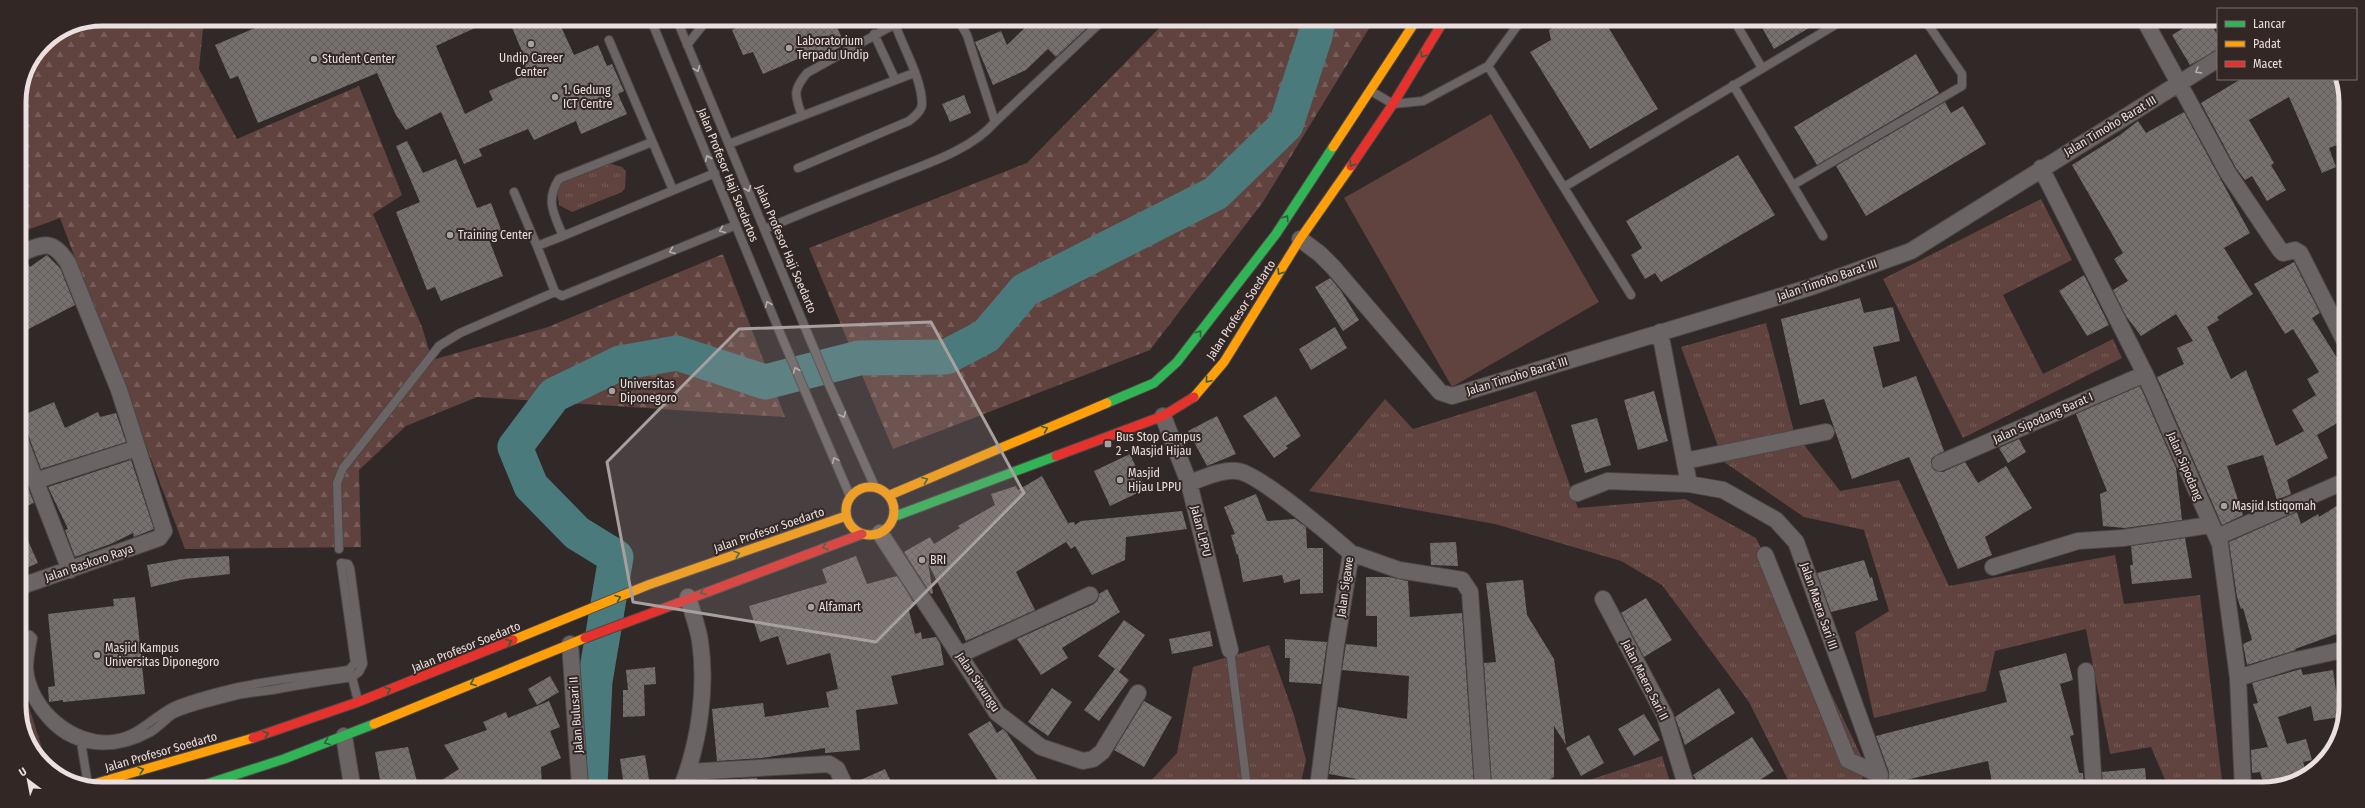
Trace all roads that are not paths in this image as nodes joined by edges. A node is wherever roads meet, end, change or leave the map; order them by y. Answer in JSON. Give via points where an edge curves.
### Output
{"nodes":[{"id":1,"x":654,"y":26,"type":"edge"},
{"id":2,"x":679,"y":26,"type":"edge"},
{"id":3,"x":702,"y":26,"type":"edge"},
{"id":4,"x":888,"y":26,"type":"edge"},
{"id":5,"x":896,"y":26,"type":"edge"},
{"id":6,"x":962,"y":26,"type":"edge"},
{"id":7,"x":1097,"y":26,"type":"edge"},
{"id":8,"x":1412,"y":26,"type":"edge"},
{"id":9,"x":1441,"y":26,"type":"edge"},
{"id":10,"x":1517,"y":26,"type":"edge"},
{"id":11,"x":1737,"y":26,"type":"edge"},
{"id":12,"x":1833,"y":26,"type":"edge"},
{"id":13,"x":1929,"y":26,"type":"edge"},
{"id":14,"x":2148,"y":26,"type":"edge"},
{"id":15,"x":874,"y":34,"type":"junction"},
{"id":16,"x":609,"y":40,"type":"dead end"},
{"id":17,"x":687,"y":45,"type":"junction"},
{"id":18,"x":2217,"y":60,"type":"edge"},
{"id":19,"x":1488,"y":66,"type":"junction"},
{"id":20,"x":1762,"y":68,"type":"junction"},
{"id":21,"x":914,"y":73,"type":"junction"},
{"id":22,"x":895,"y":79,"type":"junction"},
{"id":23,"x":2179,"y":84,"type":"junction"},
{"id":24,"x":1733,"y":85,"type":"junction"},
{"id":25,"x":1370,"y":91,"type":"junction"},
{"id":26,"x":1393,"y":104,"type":"junction"},
{"id":27,"x":802,"y":116,"type":"junction"},
{"id":28,"x":995,"y":122,"type":"junction"},
{"id":29,"x":652,"y":142,"type":"junction"},
{"id":30,"x":729,"y":144,"type":"junction"},
{"id":31,"x":798,"y":168,"type":"dead end"},
{"id":32,"x":2041,"y":168,"type":"junction"},
{"id":33,"x":715,"y":173,"type":"junction"},
{"id":34,"x":1793,"y":185,"type":"junction"},
{"id":35,"x":1564,"y":187,"type":"junction"},
{"id":36,"x":673,"y":190,"type":"junction"},
{"id":37,"x":514,"y":192,"type":"dead end"},
{"id":38,"x":736,"y":225,"type":"junction"},
{"id":39,"x":765,"y":229,"type":"junction"},
{"id":40,"x":563,"y":236,"type":"junction"},
{"id":41,"x":1823,"y":236,"type":"dead end"},
{"id":42,"x":1300,"y":239,"type":"junction"},
{"id":43,"x":537,"y":246,"type":"junction"},
{"id":44,"x":26,"y":251,"type":"edge"},
{"id":45,"x":555,"y":292,"type":"junction"},
{"id":46,"x":1631,"y":295,"type":"dead end"},
{"id":47,"x":2339,"y":330,"type":"edge"},
{"id":48,"x":1660,"y":332,"type":"junction"},
{"id":49,"x":2145,"y":374,"type":"junction"},
{"id":50,"x":1154,"y":383,"type":"junction"},
{"id":51,"x":1157,"y":396,"type":"dead end"},
{"id":52,"x":1162,"y":413,"type":"junction"},
{"id":53,"x":1826,"y":432,"type":"dead end"},
{"id":54,"x":137,"y":448,"type":"junction"},
{"id":55,"x":26,"y":456,"type":"edge"},
{"id":56,"x":1685,"y":461,"type":"junction"},
{"id":57,"x":1940,"y":463,"type":"dead end"},
{"id":58,"x":36,"y":481,"type":"junction"},
{"id":59,"x":1189,"y":483,"type":"junction"},
{"id":60,"x":1689,"y":484,"type":"junction"},
{"id":61,"x":2339,"y":484,"type":"edge"},
{"id":62,"x":875,"y":486,"type":"junction"},
{"id":63,"x":1578,"y":493,"type":"dead end"},
{"id":64,"x":850,"y":496,"type":"junction"},
{"id":65,"x":890,"y":496,"type":"junction"},
{"id":66,"x":846,"y":516,"type":"junction"},
{"id":67,"x":893,"y":517,"type":"junction"},
{"id":68,"x":2214,"y":531,"type":"junction"},
{"id":69,"x":880,"y":533,"type":"junction"},
{"id":70,"x":862,"y":534,"type":"junction"},
{"id":71,"x":339,"y":549,"type":"dead end"},
{"id":72,"x":1352,"y":553,"type":"junction"},
{"id":73,"x":1765,"y":555,"type":"dead end"},
{"id":74,"x":1993,"y":567,"type":"dead end"},
{"id":75,"x":70,"y":570,"type":"junction"},
{"id":76,"x":26,"y":585,"type":"edge"},
{"id":77,"x":1090,"y":595,"type":"dead end"},
{"id":78,"x":688,"y":597,"type":"junction"},
{"id":79,"x":1603,"y":599,"type":"dead end"},
{"id":80,"x":26,"y":637,"type":"edge"},
{"id":81,"x":570,"y":644,"type":"junction"},
{"id":82,"x":1230,"y":650,"type":"joint"},
{"id":83,"x":2339,"y":651,"type":"edge"},
{"id":84,"x":959,"y":655,"type":"junction"},
{"id":85,"x":2086,"y":671,"type":"dead end"},
{"id":86,"x":352,"y":677,"type":"junction"},
{"id":87,"x":2238,"y":678,"type":"junction"},
{"id":88,"x":26,"y":685,"type":"edge"},
{"id":89,"x":1138,"y":693,"type":"dead end"},
{"id":90,"x":358,"y":702,"type":"junction"},
{"id":91,"x":344,"y":736,"type":"junction"},
{"id":92,"x":83,"y":739,"type":"junction"},
{"id":93,"x":685,"y":779,"type":"edge"},
{"id":94,"x":88,"y":780,"type":"edge"},
{"id":95,"x":100,"y":782,"type":"edge"},
{"id":96,"x":214,"y":782,"type":"edge"},
{"id":97,"x":352,"y":782,"type":"edge"},
{"id":98,"x":580,"y":782,"type":"edge"},
{"id":99,"x":843,"y":782,"type":"edge"},
{"id":100,"x":1246,"y":782,"type":"edge"},
{"id":101,"x":1319,"y":782,"type":"edge"},
{"id":102,"x":1483,"y":782,"type":"edge"},
{"id":103,"x":1685,"y":782,"type":"edge"},
{"id":104,"x":1879,"y":782,"type":"edge"},
{"id":105,"x":2094,"y":782,"type":"edge"},
{"id":106,"x":2243,"y":782,"type":"edge"}],
"edges":[{"from":33,"to":1,"type":"lane","name":"Jalan Profesor Haji Soedartos","one_way":true},
{"from":2,"to":17,"type":"lane","name":"Jalan Profesor Haji Soedarto"},
{"from":3,"to":17,"type":"lane"},
{"from":4,"to":15,"type":"lane"},
{"from":5,"to":21,"type":"lane"},
{"from":6,"to":28,"type":"lane"},
{"from":7,"to":28,"type":"lane"},
{"from":8,"to":25,"type":"street","name":"Jalan Profesor Soedarto"},
{"from":9,"to":26,"type":"street","name":"Jalan Profesor Soedarto","one_way":true},
{"from":10,"to":19,"type":"lane"},
{"from":11,"to":20,"type":"lane"},
{"from":12,"to":20,"type":"lane"},
{"from":13,"to":34,"type":"lane","via":[[1962,74],[1962,86]]},
{"from":14,"to":23,"type":"street"},
{"from":15,"to":22,"type":"lane"},
{"from":15,"to":27,"type":"lane","via":[[807,73],[798,84],[795,96]]},
{"from":16,"to":29,"type":"lane"},
{"from":17,"to":30,"type":"lane","name":"Jalan Profesor Haji Soedarto","one_way":true},
{"from":18,"to":23,"type":"street","name":"Jalan Timoho Barat III","one_way":true},
{"from":19,"to":26,"type":"lane","via":[[1423,101]]},
{"from":19,"to":35,"type":"lane"},
{"from":20,"to":24,"type":"lane"},
{"from":21,"to":22,"type":"lane"},
{"from":21,"to":31,"type":"lane","via":[[922,105],[918,114],[909,121]]},
{"from":22,"to":27,"type":"lane"},
{"from":23,"to":32,"type":"street","name":"Jalan Timoho Barat III"},
{"from":23,"to":47,"type":"street","via":[[2228,173],[2280,250],[2283,253],[2295,250],[2300,254]]},
{"from":24,"to":34,"type":"lane"},
{"from":24,"to":35,"type":"lane"},
{"from":25,"to":26,"type":"lane"},
{"from":50,"to":25,"type":"street","name":"Jalan Profesor Soedarto","one_way":true,"via":[[1177,362],[1276,234]]},
{"from":26,"to":42,"type":"street","name":"Jalan Profesor Soedarto","one_way":true},
{"from":27,"to":30,"type":"lane"},
{"from":28,"to":39,"type":"lane","via":[[975,140],[919,166]]},
{"from":29,"to":36,"type":"lane"},
{"from":29,"to":40,"type":"lane","via":[[559,179],[552,190],[551,200]]},
{"from":30,"to":39,"type":"lane","name":"Jalan Profesor Haji Soedarto","one_way":true},
{"from":32,"to":48,"type":"street","name":"Jalan Timoho Barat III","via":[[1911,251],[1811,287]]},
{"from":32,"to":49,"type":"street","name":"Jalan Sipodang"},
{"from":33,"to":36,"type":"lane"},
{"from":33,"to":38,"type":"lane","name":"Jalan Profesor Haji Soedartos"},
{"from":34,"to":41,"type":"lane"},
{"from":35,"to":46,"type":"lane"},
{"from":36,"to":40,"type":"lane"},
{"from":37,"to":43,"type":"lane"},
{"from":38,"to":45,"type":"lane","one_way":true,"via":[[562,296]]},
{"from":64,"to":38,"type":"lane","name":"Jalan Profesor Haji Soedartos","one_way":true},
{"from":39,"to":62,"type":"lane","name":"Jalan Profesor Haji Soedarto","one_way":true,"via":[[827,380]]},
{"from":40,"to":43,"type":"lane"},
{"from":42,"to":48,"type":"street","name":"Jalan Timoho Barat III","via":[[1333,267],[1440,392],[1452,396]]},
{"from":42,"to":52,"type":"street","name":"Jalan Profesor Soedarto","one_way":true,"via":[[1224,362],[1193,398]]},
{"from":43,"to":45,"type":"lane"},
{"from":44,"to":54,"type":"street","via":[[50,244],[57,248],[68,263],[119,390]]},
{"from":45,"to":71,"type":"lane","via":[[460,333],[439,346],[343,468],[337,483]]},
{"from":48,"to":56,"type":"street"},
{"from":49,"to":57,"type":"street","name":"Jalan Sipodang Barat I"},
{"from":49,"to":68,"type":"street","name":"Jalan Sipodang"},
{"from":50,"to":51,"type":"street"},
{"from":65,"to":50,"type":"street","name":"Jalan Profesor Soedarto","one_way":true},
{"from":52,"to":59,"type":"street","name":"Jalan LPPU"},
{"from":52,"to":67,"type":"street","name":"Jalan Profesor Soedarto"},
{"from":53,"to":56,"type":"street"},
{"from":54,"to":58,"type":"street"},
{"from":54,"to":75,"type":"street","name":"Jalan Baskoro Raya","via":[[164,531],[159,538]]},
{"from":55,"to":58,"type":"street"},
{"from":56,"to":60,"type":"street"},
{"from":58,"to":75,"type":"street"},
{"from":59,"to":72,"type":"street","name":"Jalan Sigawe","via":[[1231,470],[1246,472],[1317,523]]},
{"from":59,"to":82,"type":"street","name":"Jalan LPPU"},
{"from":60,"to":63,"type":"street","name":"Jalan Maera Sari III","via":[[1608,481]]},
{"from":60,"to":104,"type":"street","name":"Jalan Maera Sari III","via":[[1723,490],[1776,520],[1796,542]]},
{"from":61,"to":68,"type":"street"},
{"from":62,"to":64,"type":"street","via":[[861,488]]},
{"from":62,"to":65,"type":"street"},
{"from":64,"to":66,"type":"street"},
{"from":65,"to":67,"type":"street","via":[[894,506]]},
{"from":66,"to":70,"type":"street","via":[[850,525]]},
{"from":90,"to":66,"type":"street","name":"Jalan Profesor Soedarto","one_way":true,"via":[[648,585]]},
{"from":67,"to":69,"type":"street","via":[[890,524]]},
{"from":68,"to":74,"type":"street","via":[[2078,542]]},
{"from":68,"to":87,"type":"street","name":"Jalan Sipodang","via":[[2220,544]]},
{"from":69,"to":70,"type":"street"},
{"from":69,"to":84,"type":"street","name":"Jalan Siwungu"},
{"from":70,"to":78,"type":"street","one_way":true},
{"from":72,"to":101,"type":"street","name":"Jalan Sigawe","via":[[1336,645]]},
{"from":72,"to":102,"type":"street","via":[[1399,570],[1462,580],[1468,586]]},
{"from":73,"to":104,"type":"street","via":[[1848,760]]},
{"from":75,"to":76,"type":"street","name":"Jalan Baskoro Raya"},
{"from":77,"to":84,"type":"street"},
{"from":78,"to":81,"type":"street"},
{"from":78,"to":93,"type":"street","via":[[700,640],[703,666],[700,716]]},
{"from":79,"to":103,"type":"street","name":"Jalan Maera Sari II","via":[[1666,716]]},
{"from":80,"to":92,"type":"lane","via":[[28,635],[33,638],[29,669],[35,689],[53,717]]},
{"from":81,"to":91,"type":"street","one_way":true},
{"from":81,"to":98,"type":"street","name":"Jalan Bulusari II"},
{"from":82,"to":100,"type":"lane"},
{"from":83,"to":87,"type":"street","via":[[2292,660]]},
{"from":84,"to":89,"type":"street","name":"Jalan Siwungu","via":[[998,713],[1041,747],[1083,761],[1093,759],[1102,752]]},
{"from":85,"to":105,"type":"street"},
{"from":86,"to":90,"type":"lane"},
{"from":86,"to":92,"type":"lane","via":[[232,696],[173,715],[152,731],[115,746],[102,746]]},
{"from":86,"to":92,"type":"lane","via":[[359,672],[362,664],[350,568],[348,564],[341,563],[355,663],[350,670],[230,689],[169,708],[138,731],[114,739]]},
{"from":87,"to":106,"type":"street","name":"Jalan Sipodang"},
{"from":88,"to":92,"type":"lane","via":[[37,709],[48,722],[70,737]]},
{"from":95,"to":90,"type":"street","name":"Jalan Profesor Soedarto","one_way":true,"via":[[260,736]]},
{"from":91,"to":96,"type":"street","one_way":true},
{"from":91,"to":97,"type":"street"},
{"from":92,"to":94,"type":"lane"},
{"from":93,"to":99,"type":"street","via":[[830,764],[837,769]]}]}
